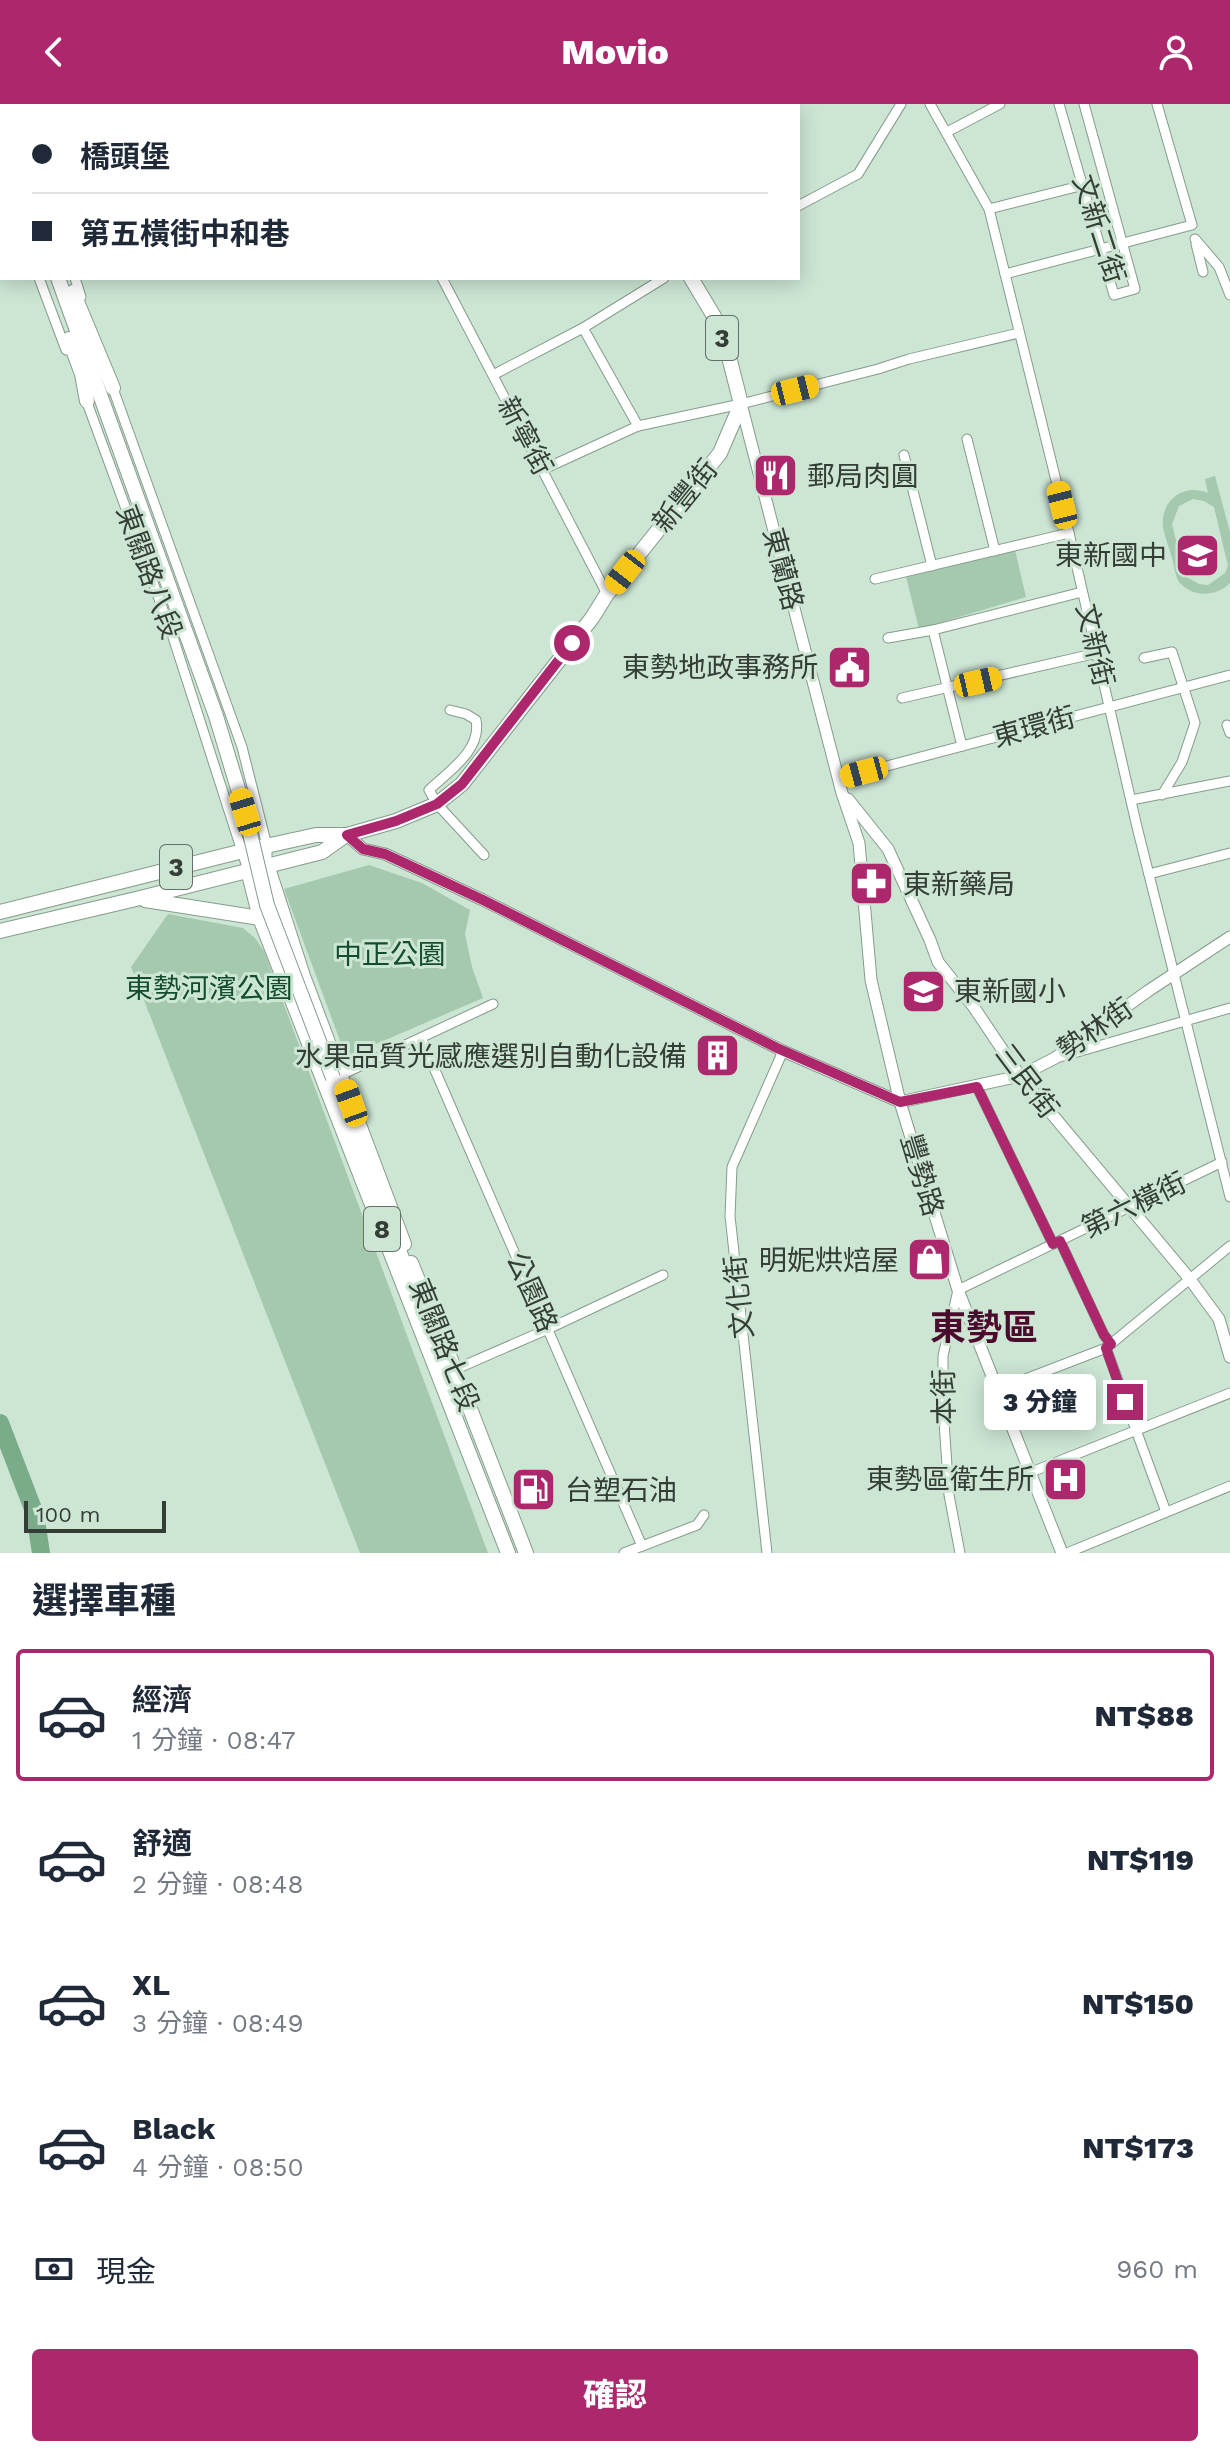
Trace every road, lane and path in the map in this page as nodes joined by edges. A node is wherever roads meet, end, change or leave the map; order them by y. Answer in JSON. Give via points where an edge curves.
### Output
{"nodes":[{"id":1,"x":901,"y":104,"type":"edge"},
{"id":2,"x":930,"y":104,"type":"edge"},
{"id":3,"x":1000,"y":104,"type":"edge"},
{"id":4,"x":1059,"y":104,"type":"edge"},
{"id":5,"x":1084,"y":104,"type":"edge"},
{"id":6,"x":1157,"y":104,"type":"edge"},
{"id":7,"x":947,"y":132,"type":"junction"},
{"id":8,"x":1084,"y":185,"type":"junction"},
{"id":9,"x":800,"y":205,"type":"edge"},
{"id":10,"x":989,"y":209,"type":"junction"},
{"id":11,"x":1192,"y":225,"type":"junction"},
{"id":12,"x":1195,"y":239,"type":"junction"},
{"id":13,"x":1123,"y":243,"type":"junction"},
{"id":14,"x":1100,"y":248,"type":"junction"},
{"id":15,"x":1203,"y":272,"type":"dead end"},
{"id":16,"x":1005,"y":274,"type":"junction"},
{"id":17,"x":40,"y":280,"type":"edge"},
{"id":18,"x":49,"y":280,"type":"edge"},
{"id":19,"x":59,"y":280,"type":"edge"},
{"id":20,"x":68,"y":280,"type":"edge"},
{"id":21,"x":76,"y":280,"type":"edge"},
{"id":22,"x":443,"y":280,"type":"edge"},
{"id":23,"x":661,"y":280,"type":"edge"},
{"id":24,"x":692,"y":280,"type":"edge"},
{"id":25,"x":1230,"y":295,"type":"edge"},
{"id":26,"x":583,"y":328,"type":"junction"},
{"id":27,"x":1019,"y":333,"type":"junction"},
{"id":28,"x":493,"y":375,"type":"junction"},
{"id":29,"x":113,"y":388,"type":"junction"},
{"id":30,"x":87,"y":401,"type":"junction"},
{"id":31,"x":741,"y":404,"type":"junction"},
{"id":32,"x":638,"y":426,"type":"junction"},
{"id":33,"x":967,"y":439,"type":"dead end"},
{"id":34,"x":904,"y":455,"type":"dead end"},
{"id":35,"x":542,"y":470,"type":"junction"},
{"id":36,"x":1069,"y":533,"type":"junction"},
{"id":37,"x":995,"y":551,"type":"junction"},
{"id":38,"x":932,"y":566,"type":"junction"},
{"id":39,"x":875,"y":579,"type":"dead end"},
{"id":40,"x":1082,"y":592,"type":"junction"},
{"id":41,"x":607,"y":594,"type":"junction"},
{"id":42,"x":933,"y":630,"type":"junction"},
{"id":43,"x":888,"y":638,"type":"dead end"},
{"id":44,"x":1097,"y":653,"type":"junction"},
{"id":45,"x":1144,"y":658,"type":"dead end"},
{"id":46,"x":1230,"y":675,"type":"edge"},
{"id":47,"x":1184,"y":687,"type":"junction"},
{"id":48,"x":948,"y":689,"type":"junction"},
{"id":49,"x":902,"y":698,"type":"dead end"},
{"id":50,"x":1109,"y":707,"type":"junction"},
{"id":51,"x":450,"y":710,"type":"dead end"},
{"id":52,"x":962,"y":746,"type":"junction"},
{"id":53,"x":838,"y":779,"type":"junction"},
{"id":54,"x":1230,"y":781,"type":"edge"},
{"id":55,"x":842,"y":793,"type":"junction"},
{"id":56,"x":1162,"y":795,"type":"junction"},
{"id":57,"x":1131,"y":800,"type":"junction"},
{"id":58,"x":437,"y":804,"type":"junction"},
{"id":59,"x":347,"y":835,"type":"junction"},
{"id":60,"x":267,"y":846,"type":"junction"},
{"id":61,"x":243,"y":851,"type":"junction"},
{"id":62,"x":1230,"y":853,"type":"edge"},
{"id":63,"x":484,"y":855,"type":"dead end"},
{"id":64,"x":267,"y":865,"type":"junction"},
{"id":65,"x":248,"y":870,"type":"junction"},
{"id":66,"x":1149,"y":874,"type":"junction"},
{"id":67,"x":136,"y":899,"type":"junction"},
{"id":68,"x":0,"y":912,"type":"edge"},
{"id":69,"x":260,"y":918,"type":"junction"},
{"id":70,"x":0,"y":931,"type":"edge"},
{"id":71,"x":1230,"y":937,"type":"edge"},
{"id":72,"x":1175,"y":973,"type":"junction"},
{"id":73,"x":303,"y":976,"type":"junction"},
{"id":74,"x":285,"y":982,"type":"junction"},
{"id":75,"x":493,"y":1004,"type":"dead end"},
{"id":76,"x":1230,"y":1008,"type":"edge"},
{"id":77,"x":1186,"y":1022,"type":"junction"},
{"id":78,"x":421,"y":1038,"type":"junction"},
{"id":79,"x":783,"y":1051,"type":"junction"},
{"id":80,"x":1055,"y":1058,"type":"junction"},
{"id":81,"x":1020,"y":1076,"type":"junction"},
{"id":82,"x":337,"y":1077,"type":"junction"},
{"id":83,"x":977,"y":1087,"type":"junction"},
{"id":84,"x":900,"y":1102,"type":"junction"},
{"id":85,"x":1222,"y":1162,"type":"junction"},
{"id":86,"x":1230,"y":1197,"type":"edge"},
{"id":87,"x":1129,"y":1208,"type":"junction"},
{"id":88,"x":1057,"y":1243,"type":"junction"},
{"id":89,"x":1230,"y":1246,"type":"edge"},
{"id":90,"x":663,"y":1275,"type":"dead end"},
{"id":91,"x":1189,"y":1278,"type":"junction"},
{"id":92,"x":958,"y":1290,"type":"junction"},
{"id":93,"x":548,"y":1329,"type":"junction"},
{"id":94,"x":1108,"y":1346,"type":"junction"},
{"id":95,"x":438,"y":1352,"type":"junction"},
{"id":96,"x":1230,"y":1357,"type":"edge"},
{"id":97,"x":455,"y":1370,"type":"junction"},
{"id":98,"x":440,"y":1376,"type":"junction"},
{"id":99,"x":997,"y":1390,"type":"junction"},
{"id":100,"x":1230,"y":1393,"type":"edge"},
{"id":101,"x":1136,"y":1431,"type":"junction"},
{"id":102,"x":1029,"y":1473,"type":"junction"},
{"id":103,"x":1230,"y":1486,"type":"edge"},
{"id":104,"x":510,"y":1512,"type":"junction"},
{"id":105,"x":1166,"y":1512,"type":"junction"},
{"id":106,"x":704,"y":1515,"type":"dead end"},
{"id":107,"x":494,"y":1518,"type":"junction"},
{"id":108,"x":642,"y":1546,"type":"junction"},
{"id":109,"x":508,"y":1553,"type":"edge"},
{"id":110,"x":526,"y":1553,"type":"edge"},
{"id":111,"x":624,"y":1553,"type":"edge"},
{"id":112,"x":767,"y":1553,"type":"edge"},
{"id":113,"x":960,"y":1553,"type":"edge"},
{"id":114,"x":1064,"y":1553,"type":"edge"}],
"edges":[{"from":1,"to":9,"type":"street","via":[[858,174]]},
{"from":2,"to":7,"type":"street","name":"文新街"},
{"from":3,"to":7,"type":"street"},
{"from":4,"to":8,"type":"street","name":"文新二街"},
{"from":5,"to":13,"type":"street","name":"文新二街"},
{"from":6,"to":11,"type":"street"},
{"from":7,"to":10,"type":"street","name":"文新街"},
{"from":8,"to":10,"type":"street"},
{"from":8,"to":14,"type":"street","name":"文新二街"},
{"from":10,"to":16,"type":"street","name":"文新街"},
{"from":11,"to":12,"type":"street"},
{"from":11,"to":13,"type":"street"},
{"from":12,"to":15,"type":"street"},
{"from":12,"to":25,"type":"street","via":[[1219,267]]},
{"from":13,"to":14,"type":"street"},
{"from":13,"to":14,"type":"street","name":"文新二街","via":[[1135,289],[1114,295]]},
{"from":14,"to":16,"type":"street"},
{"from":16,"to":27,"type":"street","name":"文新街"},
{"from":17,"to":30,"type":"street","name":"東關路八段"},
{"from":18,"to":30,"type":"main road"},
{"from":19,"to":82,"type":"main road","bridge":true,"via":[[216,716],[267,905]]},
{"from":20,"to":29,"type":"main road"},
{"from":21,"to":29,"type":"street","name":"東關路八段"},
{"from":22,"to":28,"type":"street","name":"新寧街"},
{"from":23,"to":26,"type":"street"},
{"from":24,"to":31,"type":"main road","name":"東蘭路","number":"3","via":[[714,315]]},
{"from":26,"to":28,"type":"street"},
{"from":26,"to":32,"type":"street"},
{"from":27,"to":31,"type":"street","name":"新豐街"},
{"from":27,"to":36,"type":"street","name":"文新街"},
{"from":28,"to":35,"type":"street","name":"新寧街"},
{"from":29,"to":60,"type":"street","name":"東關路八段","via":[[242,747]]},
{"from":30,"to":61,"type":"street","name":"東關路八段"},
{"from":31,"to":32,"type":"street","name":"新豐街"},
{"from":31,"to":41,"type":"main road","name":"新豐街","number":"3","via":[[720,453]]},
{"from":31,"to":53,"type":"street","name":"東蘭路"},
{"from":32,"to":35,"type":"street","name":"新豐街"},
{"from":33,"to":37,"type":"street"},
{"from":34,"to":38,"type":"street"},
{"from":35,"to":41,"type":"street","name":"新寧街"},
{"from":36,"to":37,"type":"street"},
{"from":36,"to":40,"type":"street","name":"文新街"},
{"from":37,"to":38,"type":"street"},
{"from":38,"to":39,"type":"street"},
{"from":40,"to":42,"type":"street"},
{"from":40,"to":44,"type":"street","name":"文新街"},
{"from":41,"to":58,"type":"main road","name":"新豐街","number":"3","via":[[462,784]]},
{"from":42,"to":43,"type":"street"},
{"from":42,"to":48,"type":"street"},
{"from":44,"to":48,"type":"street"},
{"from":44,"to":50,"type":"street","name":"文新街"},
{"from":45,"to":47,"type":"street","via":[[1172,652]]},
{"from":46,"to":47,"type":"street","name":"東環街"},
{"from":47,"to":50,"type":"street","name":"東環街"},
{"from":47,"to":56,"type":"street","via":[[1195,723],[1182,762]]},
{"from":48,"to":49,"type":"street"},
{"from":48,"to":52,"type":"street"},
{"from":50,"to":52,"type":"street","name":"東環街"},
{"from":50,"to":57,"type":"street","name":"文新街"},
{"from":51,"to":58,"type":"street","via":[[476,720],[478,732],[473,747],[429,790]]},
{"from":52,"to":53,"type":"street","name":"東環街"},
{"from":53,"to":55,"type":"street","name":"東蘭路"},
{"from":54,"to":56,"type":"street"},
{"from":55,"to":81,"type":"street","name":"三民街","via":[[888,849],[938,962]]},
{"from":55,"to":84,"type":"street","name":"東蘭路","via":[[859,843],[871,980]]},
{"from":56,"to":57,"type":"street"},
{"from":57,"to":66,"type":"street","name":"文新街"},
{"from":58,"to":59,"type":"main road","name":"新豐街","number":"3"},
{"from":58,"to":63,"type":"street"},
{"from":59,"to":60,"type":"main road","number":"3","via":[[316,835]]},
{"from":59,"to":64,"type":"main road","number":"3","via":[[322,852]]},
{"from":59,"to":79,"type":"street","name":"豐勢路","via":[[363,849],[385,854],[483,900]]},
{"from":60,"to":61,"type":"main road","number":"3"},
{"from":60,"to":64,"type":"street","name":"東關路八段"},
{"from":61,"to":65,"type":"street","name":"東關路八段"},
{"from":61,"to":68,"type":"main road","number":"3"},
{"from":62,"to":66,"type":"street"},
{"from":64,"to":65,"type":"main road","number":"3"},
{"from":64,"to":73,"type":"main road","name":"東關路七段","number":"8"},
{"from":65,"to":67,"type":"main road","number":"3"},
{"from":65,"to":69,"type":"main road","name":"東關路七段","number":"8"},
{"from":66,"to":72,"type":"street","name":"文新街"},
{"from":67,"to":69,"type":"main road"},
{"from":67,"to":70,"type":"main road","number":"3"},
{"from":69,"to":74,"type":"main road","name":"東關路七段","number":"8"},
{"from":71,"to":72,"type":"street","name":"勢林街"},
{"from":72,"to":77,"type":"street","name":"文新街"},
{"from":72,"to":80,"type":"street","name":"勢林街"},
{"from":73,"to":74,"type":"main road"},
{"from":73,"to":82,"type":"main road","name":"東關路七段","number":"8"},
{"from":74,"to":98,"type":"main road","name":"東關路七段","number":"8"},
{"from":75,"to":78,"type":"street"},
{"from":76,"to":77,"type":"street"},
{"from":77,"to":80,"type":"street"},
{"from":77,"to":85,"type":"street","name":"文新街"},
{"from":78,"to":82,"type":"street"},
{"from":78,"to":93,"type":"street","name":"公園路"},
{"from":79,"to":84,"type":"street","name":"豐勢路"},
{"from":79,"to":112,"type":"street","name":"文化街","via":[[732,1167],[730,1216]]},
{"from":80,"to":81,"type":"street","name":"勢林街"},
{"from":81,"to":83,"type":"street","name":"勢林街"},
{"from":81,"to":87,"type":"street","name":"三民街"},
{"from":82,"to":95,"type":"main road"},
{"from":82,"to":97,"type":"main road","name":"東關路七段","number":"8"},
{"from":83,"to":84,"type":"street","name":"勢林街"},
{"from":83,"to":88,"type":"street"},
{"from":84,"to":92,"type":"street","name":"豐勢路"},
{"from":85,"to":86,"type":"street","name":"文新街"},
{"from":85,"to":87,"type":"street","name":"第六橫街"},
{"from":87,"to":88,"type":"street","name":"第六橫街"},
{"from":87,"to":91,"type":"street","name":"三民街"},
{"from":88,"to":92,"type":"street","name":"第六橫街"},
{"from":88,"to":94,"type":"street"},
{"from":89,"to":91,"type":"street"},
{"from":90,"to":93,"type":"street"},
{"from":91,"to":94,"type":"street"},
{"from":91,"to":96,"type":"street","name":"三民街","via":[[1219,1319]]},
{"from":92,"to":99,"type":"street","name":"豐勢路"},
{"from":92,"to":113,"type":"street","name":"本街","via":[[943,1356],[943,1407],[949,1495]]},
{"from":93,"to":97,"type":"street"},
{"from":93,"to":108,"type":"street","name":"公園路"},
{"from":94,"to":99,"type":"street"},
{"from":94,"to":101,"type":"street"},
{"from":95,"to":97,"type":"main road"},
{"from":95,"to":98,"type":"main road"},
{"from":97,"to":98,"type":"street"},
{"from":97,"to":104,"type":"main road","name":"東關路七段","number":"8"},
{"from":98,"to":107,"type":"main road","name":"東關路七段","number":"8"},
{"from":99,"to":102,"type":"street","name":"豐勢路"},
{"from":100,"to":101,"type":"street"},
{"from":101,"to":102,"type":"street"},
{"from":101,"to":105,"type":"street"},
{"from":102,"to":114,"type":"street","name":"豐勢路"},
{"from":103,"to":105,"type":"street"},
{"from":104,"to":107,"type":"street"},
{"from":104,"to":110,"type":"main road","name":"東關路七段","number":"8"},
{"from":105,"to":114,"type":"street"},
{"from":106,"to":108,"type":"street","via":[[697,1525]]},
{"from":107,"to":109,"type":"main road","name":"東關路七段","number":"8"},
{"from":108,"to":111,"type":"street"}]}
